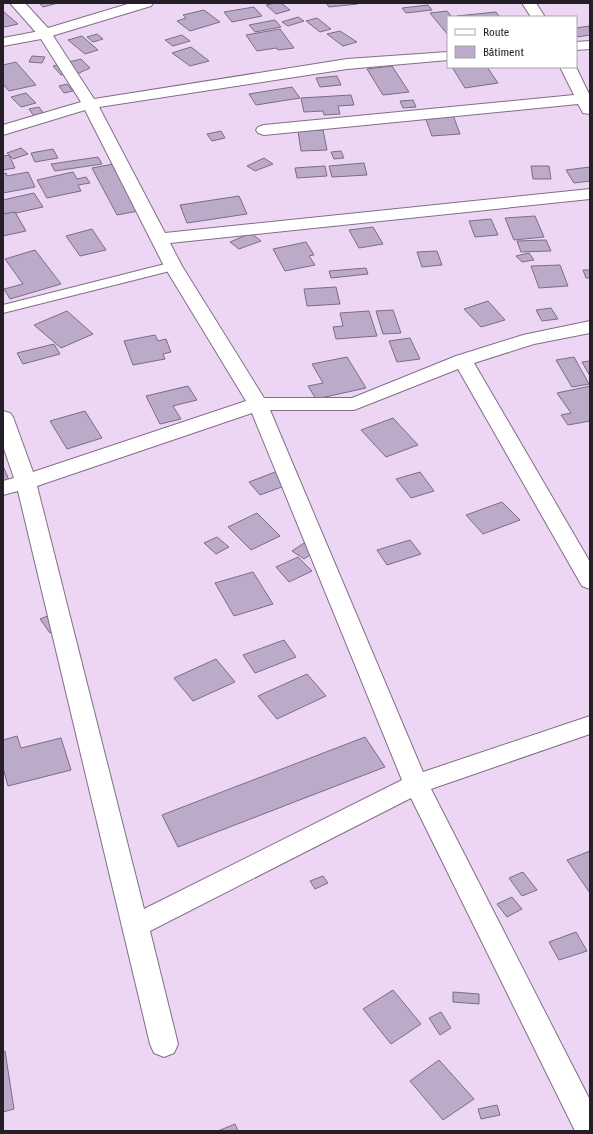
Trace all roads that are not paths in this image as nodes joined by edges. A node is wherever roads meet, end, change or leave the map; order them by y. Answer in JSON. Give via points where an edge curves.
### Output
{"nodes":[{"id":1,"x":17,"y":3,"type":"edge"},
{"id":2,"x":146,"y":3,"type":"edge"},
{"id":3,"x":529,"y":3,"type":"edge"},
{"id":4,"x":537,"y":16,"type":"edge"},
{"id":5,"x":45,"y":34,"type":"junction"},
{"id":6,"x":3,"y":42,"type":"edge"},
{"id":7,"x":590,"y":45,"type":"edge"},
{"id":8,"x":577,"y":46,"type":"edge"},
{"id":9,"x":447,"y":56,"type":"edge"},
{"id":10,"x":568,"y":68,"type":"edge"},
{"id":11,"x":90,"y":104,"type":"junction"},
{"id":12,"x":587,"y":105,"type":"edge"},
{"id":13,"x":3,"y":130,"type":"edge"},
{"id":14,"x":264,"y":130,"type":"dead end"},
{"id":15,"x":590,"y":194,"type":"edge"},
{"id":16,"x":158,"y":239,"type":"junction"},
{"id":17,"x":173,"y":266,"type":"junction"},
{"id":18,"x":3,"y":309,"type":"edge"},
{"id":19,"x":590,"y":326,"type":"edge"},
{"id":20,"x":464,"y":360,"type":"junction"},
{"id":21,"x":258,"y":404,"type":"junction"},
{"id":22,"x":3,"y":417,"type":"edge"},
{"id":23,"x":26,"y":482,"type":"junction"},
{"id":24,"x":3,"y":488,"type":"edge"},
{"id":25,"x":590,"y":581,"type":"edge"},
{"id":26,"x":590,"y":725,"type":"edge"},
{"id":27,"x":416,"y":784,"type":"junction"},
{"id":28,"x":135,"y":926,"type":"junction"},
{"id":29,"x":164,"y":1044,"type":"dead end"},
{"id":30,"x":590,"y":1131,"type":"edge"}],
"edges":[{"from":1,"to":5,"type":"street"},
{"from":2,"to":5,"type":"street"},
{"from":3,"to":4,"type":"street"},
{"from":5,"to":6,"type":"street"},
{"from":5,"to":11,"type":"street"},
{"from":7,"to":8,"type":"street"},
{"from":9,"to":11,"type":"street","via":[[347,64]]},
{"from":10,"to":12,"type":"street"},
{"from":11,"to":13,"type":"street"},
{"from":11,"to":16,"type":"street"},
{"from":12,"to":14,"type":"street"},
{"from":15,"to":16,"type":"street"},
{"from":16,"to":17,"type":"street"},
{"from":17,"to":18,"type":"lane"},
{"from":17,"to":21,"type":"street"},
{"from":19,"to":20,"type":"street","via":[[530,339]]},
{"from":20,"to":21,"type":"street","via":[[354,404]]},
{"from":20,"to":25,"type":"street"},
{"from":21,"to":23,"type":"street"},
{"from":21,"to":27,"type":"street"},
{"from":22,"to":23,"type":"street"},
{"from":23,"to":24,"type":"street"},
{"from":23,"to":28,"type":"street"},
{"from":26,"to":27,"type":"street"},
{"from":27,"to":28,"type":"street"},
{"from":27,"to":30,"type":"street"},
{"from":28,"to":29,"type":"street"}]}
